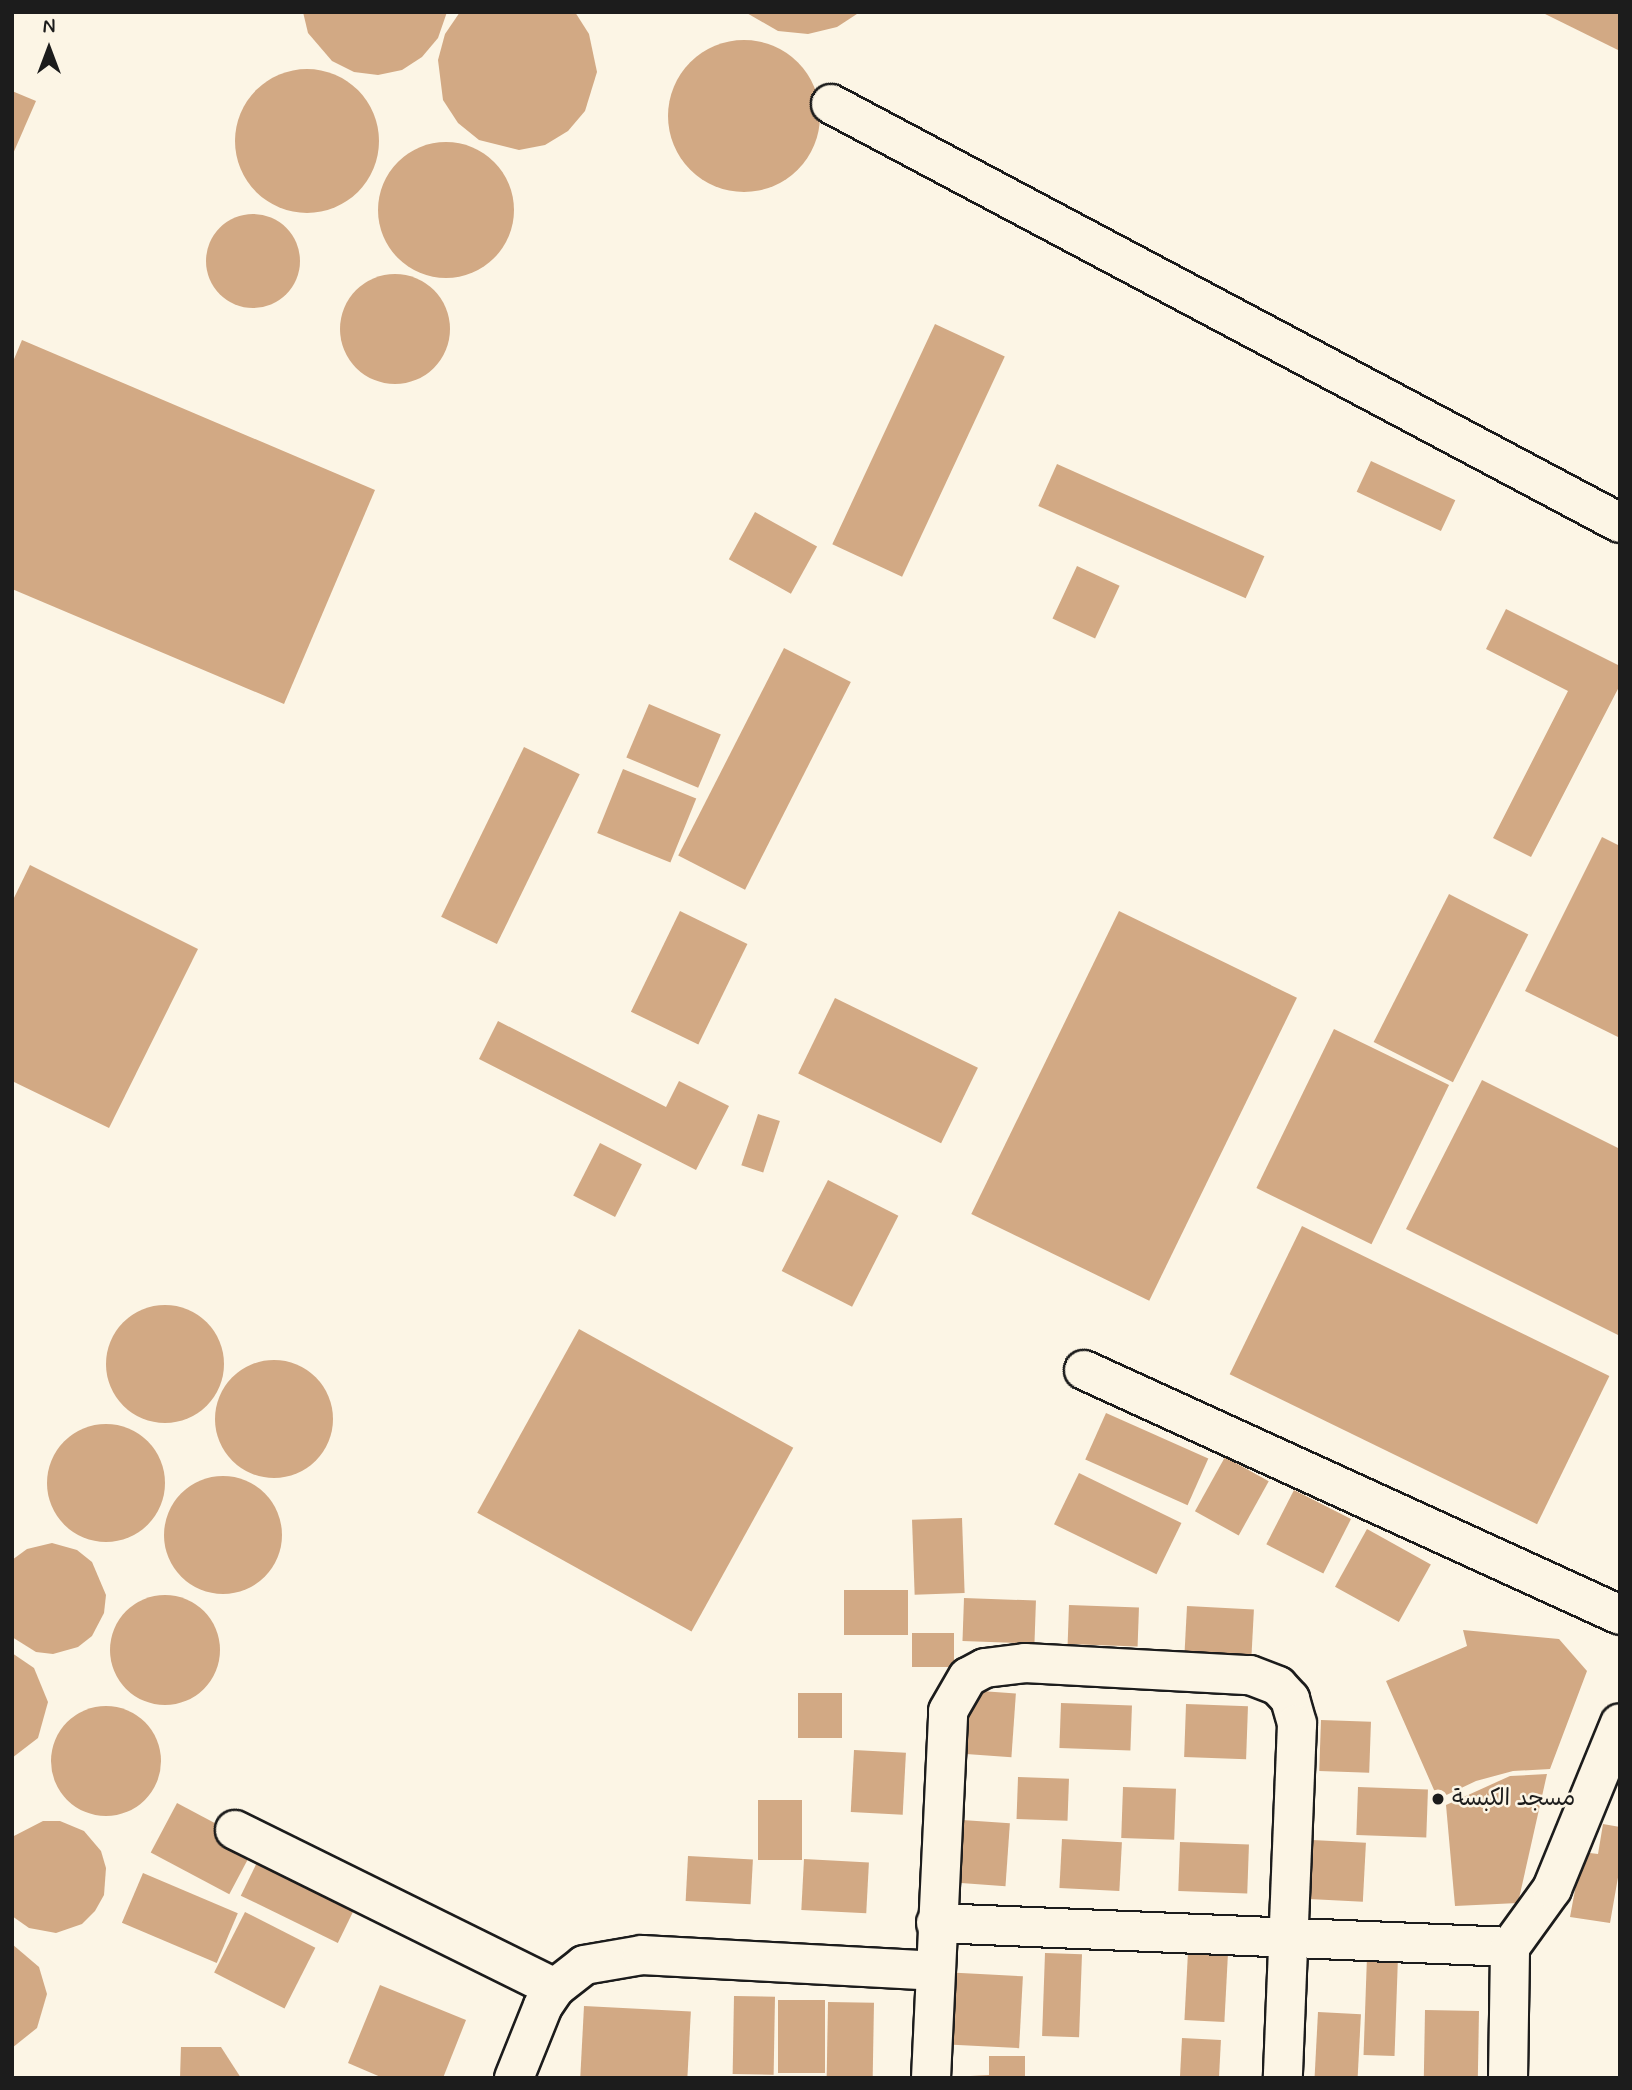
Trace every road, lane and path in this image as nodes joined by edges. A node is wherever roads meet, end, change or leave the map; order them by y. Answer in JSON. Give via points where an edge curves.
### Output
{"nodes":[{"id":1,"x":831,"y":104,"type":"dead end"},
{"id":2,"x":1620,"y":523,"type":"edge"},
{"id":3,"x":1084,"y":1370,"type":"dead end"},
{"id":4,"x":1620,"y":1615,"type":"edge"},
{"id":5,"x":1617,"y":1739,"type":"edge"},
{"id":6,"x":236,"y":1830,"type":"dead end"},
{"id":7,"x":936,"y":1923,"type":"junction"},
{"id":8,"x":1287,"y":1936,"type":"junction"},
{"id":9,"x":1510,"y":1947,"type":"junction"},
{"id":10,"x":934,"y":1971,"type":"junction"},
{"id":11,"x":555,"y":1989,"type":"junction"},
{"id":12,"x":514,"y":2078,"type":"edge"},
{"id":13,"x":931,"y":2078,"type":"edge"},
{"id":14,"x":1283,"y":2078,"type":"edge"},
{"id":15,"x":1508,"y":2078,"type":"edge"}],
"edges":[{"from":1,"to":2,"type":"street"},
{"from":3,"to":4,"type":"street"},
{"from":5,"to":9,"type":"street","via":[[1552,1889]]},
{"from":6,"to":11,"type":"street"},
{"from":7,"to":8,"type":"street"},
{"from":7,"to":8,"type":"street","via":[[948,1711],[968,1677],[985,1668],[1025,1663],[1250,1675],[1278,1686],[1290,1699],[1297,1724]]},
{"from":7,"to":10,"type":"street"},
{"from":8,"to":9,"type":"street"},
{"from":8,"to":14,"type":"street"},
{"from":9,"to":15,"type":"street"},
{"from":10,"to":11,"type":"street","via":[[642,1955],[584,1965]]},
{"from":10,"to":13,"type":"street"},
{"from":11,"to":12,"type":"street"}]}
